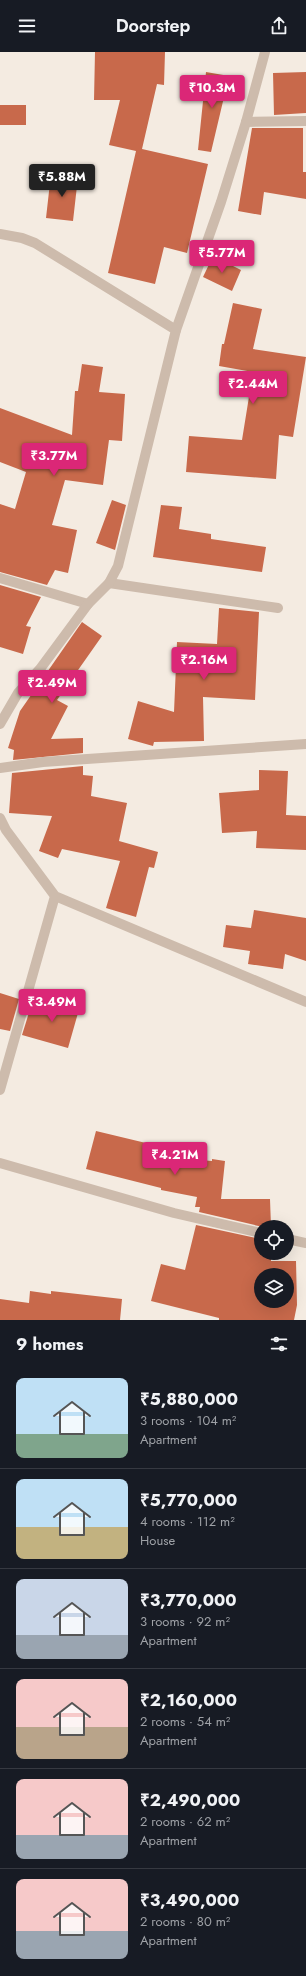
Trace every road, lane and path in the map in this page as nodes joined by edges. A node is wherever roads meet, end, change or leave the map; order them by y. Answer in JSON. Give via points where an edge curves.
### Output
{"nodes":[{"id":1,"x":265,"y":52,"type":"edge"},
{"id":2,"x":306,"y":121,"type":"edge"},
{"id":3,"x":246,"y":122,"type":"junction"},
{"id":4,"x":0,"y":234,"type":"edge"},
{"id":5,"x":176,"y":330,"type":"junction"},
{"id":6,"x":0,"y":578,"type":"edge"},
{"id":7,"x":109,"y":583,"type":"junction"},
{"id":8,"x":88,"y":604,"type":"junction"},
{"id":9,"x":278,"y":608,"type":"dead end"},
{"id":10,"x":0,"y":724,"type":"edge"},
{"id":11,"x":306,"y":744,"type":"edge"},
{"id":12,"x":0,"y":768,"type":"edge"},
{"id":13,"x":0,"y":818,"type":"edge"},
{"id":14,"x":55,"y":896,"type":"junction"},
{"id":15,"x":306,"y":1002,"type":"edge"},
{"id":16,"x":0,"y":1090,"type":"edge"},
{"id":17,"x":0,"y":1163,"type":"edge"},
{"id":18,"x":254,"y":1231,"type":"edge"},
{"id":19,"x":294,"y":1240,"type":"edge"},
{"id":20,"x":306,"y":1243,"type":"edge"}],
"edges":[{"from":1,"to":3,"type":"street"},
{"from":2,"to":3,"type":"street"},
{"from":3,"to":5,"type":"street"},
{"from":4,"to":5,"type":"street","via":[[35,243]]},
{"from":5,"to":7,"type":"street","via":[[118,566]]},
{"from":6,"to":8,"type":"street"},
{"from":7,"to":8,"type":"street"},
{"from":7,"to":9,"type":"street"},
{"from":8,"to":10,"type":"street","via":[[40,669],[18,693]]},
{"from":11,"to":12,"type":"street","via":[[44,762]]},
{"from":13,"to":14,"type":"street","via":[[6,830]]},
{"from":14,"to":15,"type":"street"},
{"from":14,"to":16,"type":"street"},
{"from":17,"to":18,"type":"street","via":[[174,1213]]},
{"from":19,"to":20,"type":"street"}]}
